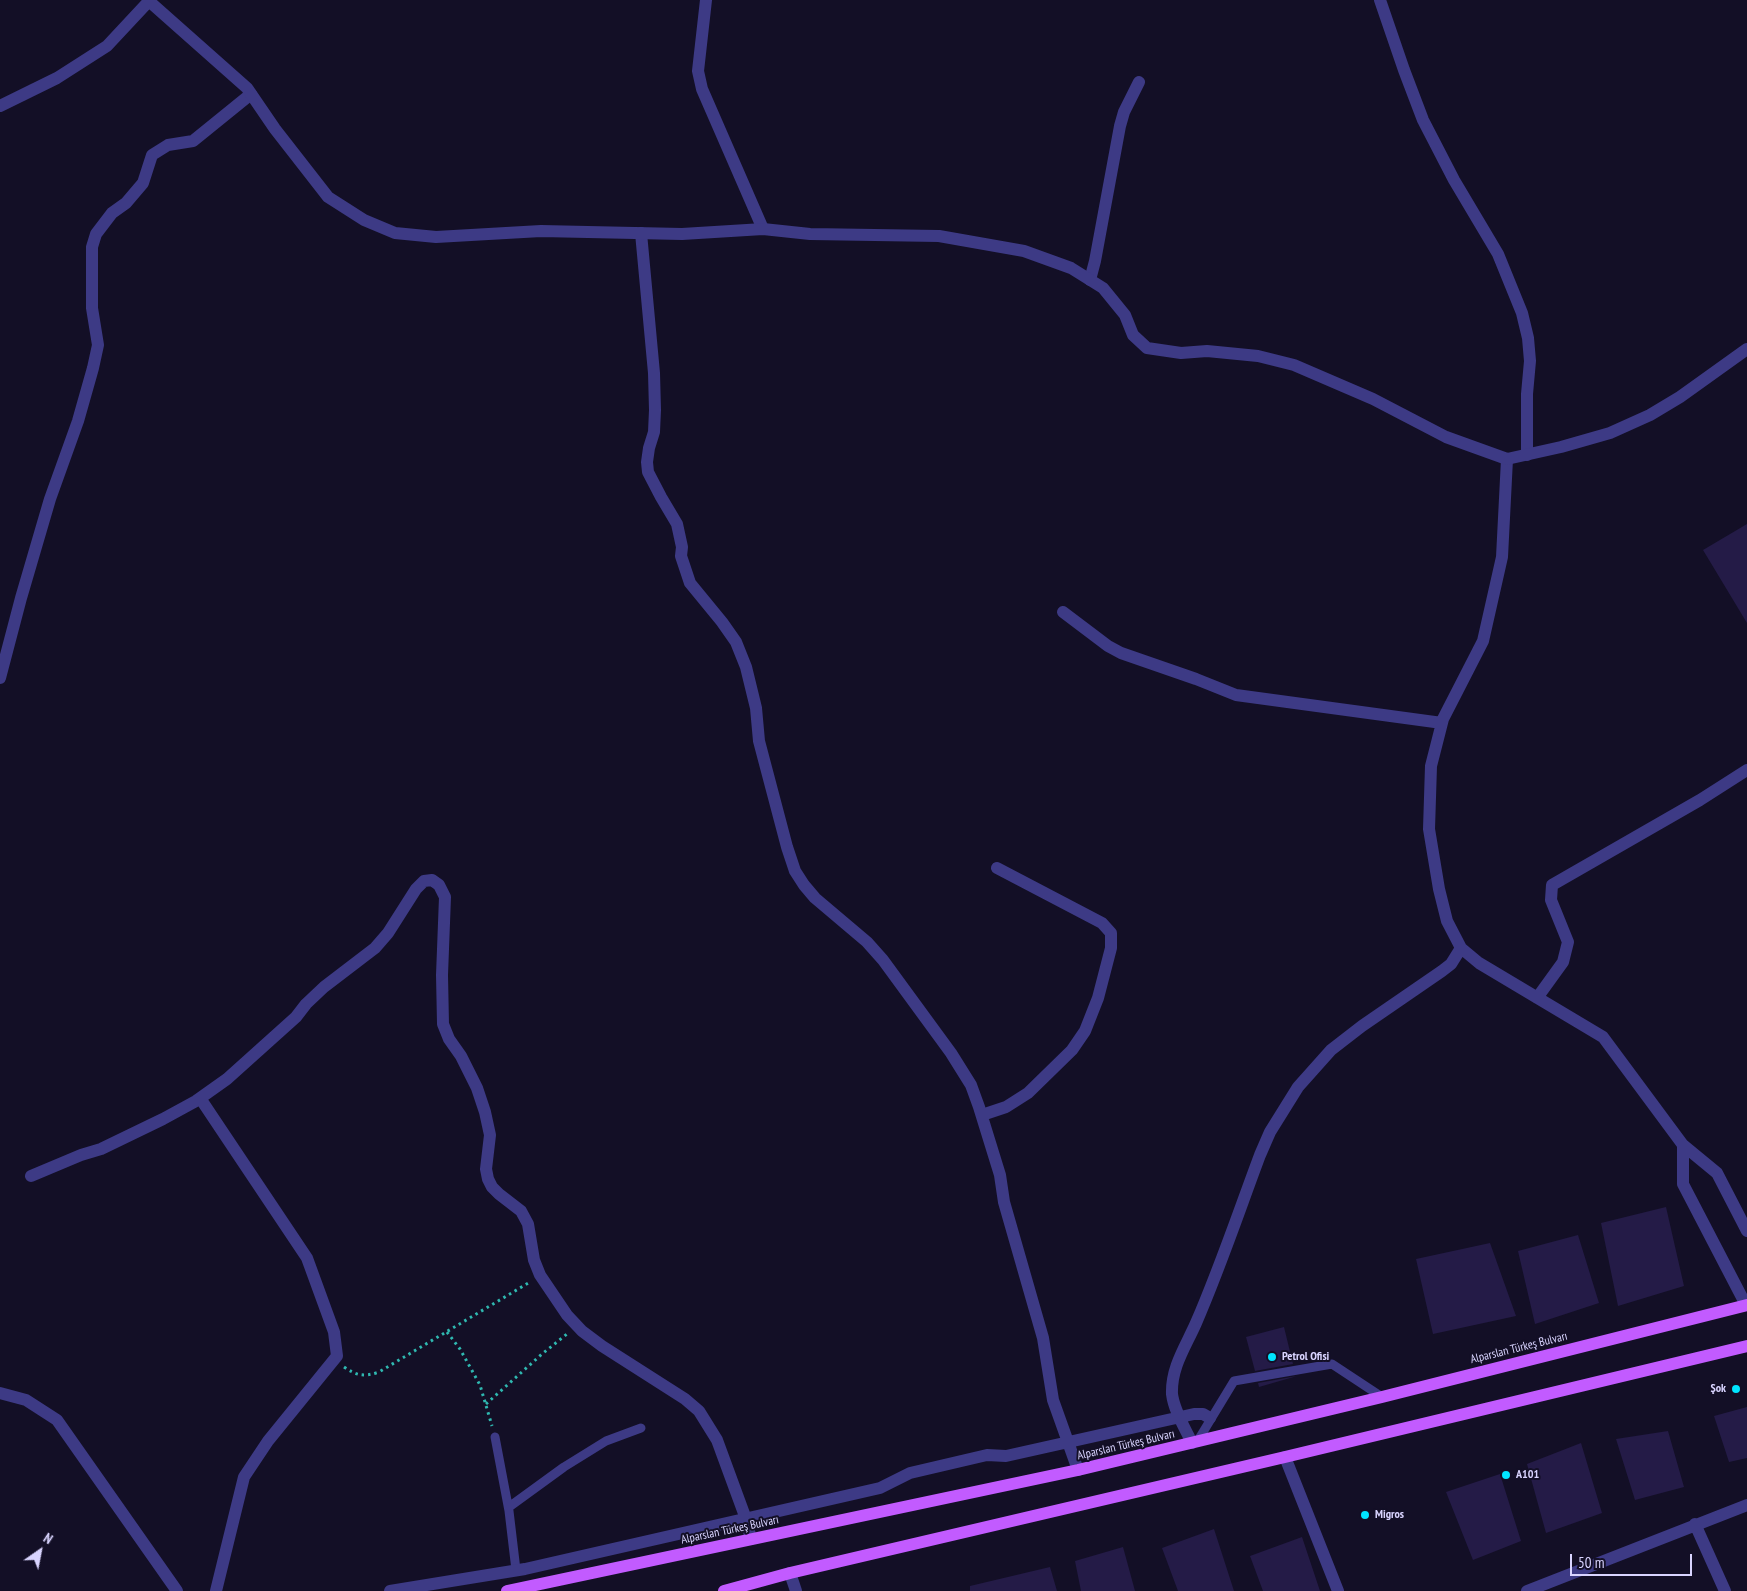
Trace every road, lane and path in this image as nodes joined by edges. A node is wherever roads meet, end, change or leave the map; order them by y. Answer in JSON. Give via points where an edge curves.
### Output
{"nodes":[{"id":1,"x":706,"y":0,"type":"edge"},
{"id":2,"x":1380,"y":0,"type":"edge"},
{"id":3,"x":150,"y":1,"type":"edge"},
{"id":4,"x":1139,"y":82,"type":"dead end"},
{"id":5,"x":251,"y":94,"type":"junction"},
{"id":6,"x":0,"y":106,"type":"edge"},
{"id":7,"x":763,"y":229,"type":"junction"},
{"id":8,"x":641,"y":233,"type":"junction"},
{"id":9,"x":1090,"y":280,"type":"junction"},
{"id":10,"x":1747,"y":350,"type":"edge"},
{"id":11,"x":1527,"y":455,"type":"junction"},
{"id":12,"x":1507,"y":459,"type":"junction"},
{"id":13,"x":1062,"y":612,"type":"dead end"},
{"id":14,"x":0,"y":678,"type":"edge"},
{"id":15,"x":1442,"y":723,"type":"junction"},
{"id":16,"x":1747,"y":770,"type":"edge"},
{"id":17,"x":997,"y":868,"type":"dead end"},
{"id":18,"x":1461,"y":948,"type":"junction"},
{"id":19,"x":1537,"y":998,"type":"junction"},
{"id":20,"x":200,"y":1098,"type":"junction"},
{"id":21,"x":982,"y":1115,"type":"junction"},
{"id":22,"x":1683,"y":1145,"type":"junction"},
{"id":23,"x":31,"y":1176,"type":"dead end"},
{"id":24,"x":1747,"y":1231,"type":"edge"},
{"id":25,"x":540,"y":1276,"type":"junction"},
{"id":26,"x":1747,"y":1305,"type":"edge"},
{"id":27,"x":578,"y":1326,"type":"junction"},
{"id":28,"x":447,"y":1332,"type":"junction"},
{"id":29,"x":1747,"y":1346,"type":"edge"},
{"id":30,"x":337,"y":1356,"type":"junction"},
{"id":31,"x":0,"y":1393,"type":"edge"},
{"id":32,"x":1382,"y":1397,"type":"junction"},
{"id":33,"x":486,"y":1404,"type":"junction"},
{"id":34,"x":1180,"y":1416,"type":"junction"},
{"id":35,"x":1210,"y":1418,"type":"junction"},
{"id":36,"x":641,"y":1428,"type":"dead end"},
{"id":37,"x":495,"y":1437,"type":"joint"},
{"id":38,"x":1195,"y":1442,"type":"junction"},
{"id":39,"x":1067,"y":1443,"type":"junction"},
{"id":40,"x":1285,"y":1457,"type":"junction"},
{"id":41,"x":1078,"y":1470,"type":"junction"},
{"id":42,"x":1747,"y":1505,"type":"edge"},
{"id":43,"x":509,"y":1507,"type":"junction"},
{"id":44,"x":746,"y":1519,"type":"junction"},
{"id":45,"x":1695,"y":1524,"type":"junction"},
{"id":46,"x":751,"y":1540,"type":"junction"},
{"id":47,"x":516,"y":1570,"type":"junction"},
{"id":48,"x":790,"y":1573,"type":"junction"},
{"id":49,"x":177,"y":1591,"type":"edge"},
{"id":50,"x":216,"y":1591,"type":"edge"},
{"id":51,"x":390,"y":1591,"type":"edge"},
{"id":52,"x":507,"y":1591,"type":"edge"},
{"id":53,"x":724,"y":1591,"type":"edge"},
{"id":54,"x":796,"y":1591,"type":"edge"},
{"id":55,"x":1338,"y":1591,"type":"edge"},
{"id":56,"x":1526,"y":1591,"type":"edge"},
{"id":57,"x":1726,"y":1591,"type":"edge"}],
"edges":[{"from":1,"to":7,"type":"street","via":[[698,71],[702,89]]},
{"from":2,"to":11,"type":"street","via":[[1423,120],[1498,254],[1522,313],[1530,361]]},
{"from":3,"to":5,"type":"street"},
{"from":3,"to":6,"type":"street","via":[[107,46],[57,78]]},
{"from":4,"to":9,"type":"street","via":[[1120,126]]},
{"from":5,"to":8,"type":"street","via":[[328,197],[364,220],[395,233],[436,237],[541,231]]},
{"from":5,"to":14,"type":"street","via":[[192,141],[168,144],[152,155],[143,183],[96,234],[92,248],[92,308],[98,345],[81,412],[23,589]]},
{"from":7,"to":8,"type":"street"},
{"from":7,"to":9,"type":"street","via":[[810,234],[939,236],[1024,251],[1071,268]]},
{"from":8,"to":21,"type":"street","via":[[654,372],[654,432],[648,448],[648,472],[677,524],[681,556],[690,583],[727,628],[746,667],[756,708],[758,741],[792,863],[815,898],[867,942],[883,960],[963,1071]]},
{"from":9,"to":12,"type":"street","via":[[1103,288],[1125,315],[1133,335],[1148,348],[1182,353],[1207,351],[1258,356],[1294,365],[1373,399],[1446,437]]},
{"from":10,"to":11,"type":"street","via":[[1650,415],[1610,433]]},
{"from":11,"to":12,"type":"street"},
{"from":12,"to":15,"type":"street","via":[[1502,557],[1483,641]]},
{"from":13,"to":15,"type":"street","via":[[1121,653],[1236,695]]},
{"from":15,"to":18,"type":"street","via":[[1431,766],[1429,829],[1447,922]]},
{"from":16,"to":19,"type":"street","via":[[1552,885],[1551,900],[1568,942],[1563,962]]},
{"from":17,"to":21,"type":"street","via":[[1102,923],[1111,933],[1098,998],[1085,1030],[1072,1050],[1028,1092],[1006,1107]]},
{"from":18,"to":19,"type":"street","via":[[1479,963]]},
{"from":18,"to":34,"type":"street","via":[[1451,964],[1331,1050],[1298,1087],[1270,1132],[1196,1323],[1178,1359],[1172,1394]]},
{"from":19,"to":22,"type":"street","via":[[1602,1038]]},
{"from":20,"to":23,"type":"street","via":[[101,1149]]},
{"from":20,"to":25,"type":"street","via":[[260,1050],[324,986],[375,948],[416,889],[424,881],[432,880],[439,885],[445,897],[443,1024],[486,1112],[490,1135],[488,1179],[499,1194],[520,1211],[528,1224]]},
{"from":20,"to":30,"type":"street","via":[[307,1258],[334,1332]]},
{"from":21,"to":39,"type":"street","via":[[1043,1338],[1053,1400]]},
{"from":22,"to":24,"type":"street","via":[[1716,1173]]},
{"from":22,"to":26,"type":"street","via":[[1683,1184]]},
{"from":25,"to":27,"type":"street"},
{"from":25,"to":28,"type":"path"},
{"from":26,"to":32,"type":"main road","name":"Alparslan Türkeş Bulvarı"},
{"from":27,"to":33,"type":"path"},
{"from":27,"to":44,"type":"street","via":[[602,1346],[699,1411],[717,1440]]},
{"from":28,"to":30,"type":"path","via":[[392,1366],[367,1376],[345,1368]]},
{"from":28,"to":33,"type":"path","via":[[480,1385]]},
{"from":29,"to":40,"type":"main road"},
{"from":30,"to":50,"type":"street","via":[[244,1476]]},
{"from":31,"to":49,"type":"street","via":[[26,1400],[57,1420]]},
{"from":32,"to":35,"type":"lane","via":[[1332,1364],[1234,1381]]},
{"from":32,"to":38,"type":"main road","name":"Alparslan Türkeş Bulvarı"},
{"from":33,"to":37,"type":"path"},
{"from":34,"to":35,"type":"street","via":[[1203,1414]]},
{"from":34,"to":38,"type":"street"},
{"from":34,"to":39,"type":"street"},
{"from":35,"to":38,"type":"lane"},
{"from":36,"to":43,"type":"lane","via":[[606,1441]]},
{"from":37,"to":43,"type":"lane"},
{"from":38,"to":41,"type":"main road","name":"Alparslan Türkeş Bulvarı"},
{"from":39,"to":41,"type":"street"},
{"from":39,"to":44,"type":"street","via":[[1006,1456],[987,1454],[910,1473],[880,1488]]},
{"from":40,"to":48,"type":"main road"},
{"from":40,"to":55,"type":"street"},
{"from":41,"to":46,"type":"main road","name":"Alparslan Türkeş Bulvarı"},
{"from":42,"to":45,"type":"street"},
{"from":43,"to":47,"type":"lane"},
{"from":44,"to":46,"type":"street"},
{"from":44,"to":47,"type":"street"},
{"from":45,"to":56,"type":"street"},
{"from":45,"to":57,"type":"street"},
{"from":46,"to":52,"type":"main road","name":"Alparslan Türkeş Bulvarı"},
{"from":47,"to":51,"type":"street"},
{"from":48,"to":53,"type":"main road"},
{"from":48,"to":54,"type":"street"}]}
